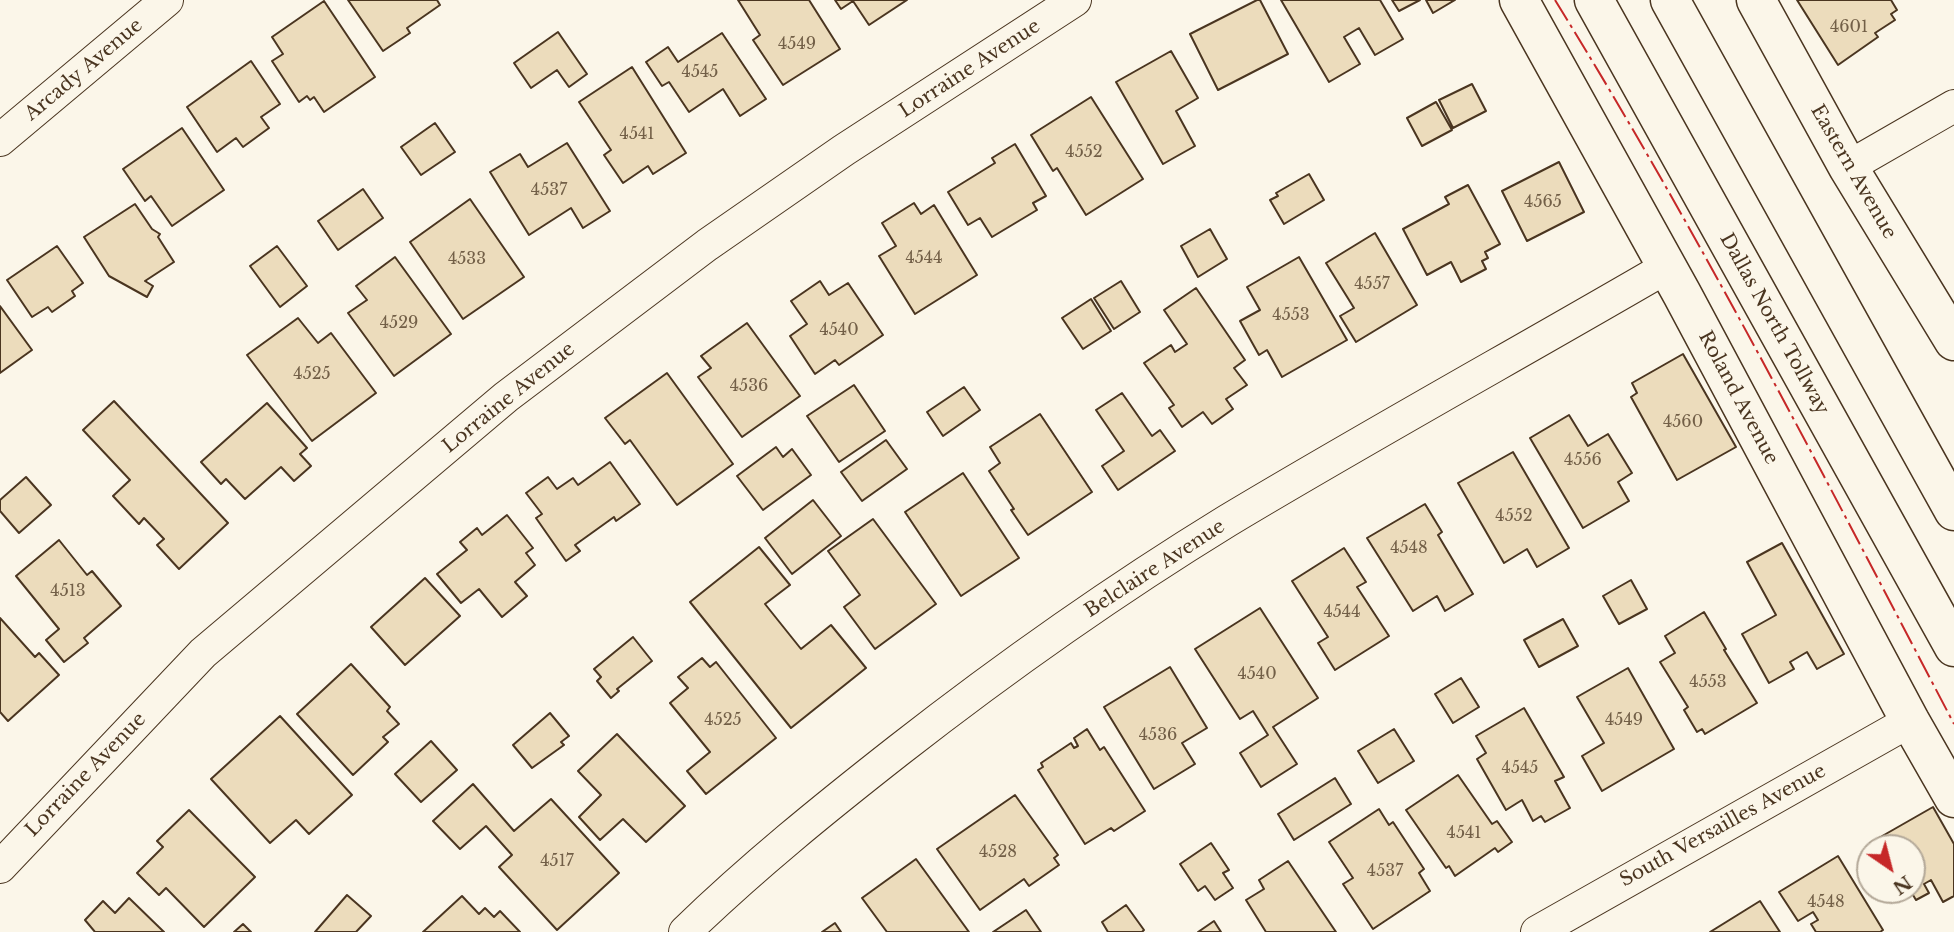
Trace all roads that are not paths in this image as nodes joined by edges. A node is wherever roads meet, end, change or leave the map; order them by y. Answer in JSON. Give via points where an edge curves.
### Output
{"nodes":[{"id":1,"x":167,"y":0,"type":"edge"},
{"id":2,"x":1075,"y":0,"type":"edge"},
{"id":3,"x":1519,"y":0,"type":"edge"},
{"id":4,"x":1594,"y":0,"type":"edge"},
{"id":5,"x":1670,"y":0,"type":"edge"},
{"id":6,"x":1756,"y":0,"type":"edge"},
{"id":7,"x":1954,"y":106,"type":"edge"},
{"id":8,"x":0,"y":139,"type":"edge"},
{"id":9,"x":1848,"y":167,"type":"junction"},
{"id":10,"x":1667,"y":267,"type":"junction"},
{"id":11,"x":1954,"y":341,"type":"edge"},
{"id":12,"x":1954,"y":512,"type":"edge"},
{"id":13,"x":1954,"y":647,"type":"edge"},
{"id":14,"x":1910,"y":721,"type":"junction"},
{"id":15,"x":1954,"y":798,"type":"edge"},
{"id":16,"x":0,"y":867,"type":"edge"},
{"id":17,"x":685,"y":932,"type":"edge"},
{"id":18,"x":1537,"y":932,"type":"edge"}],
"edges":[{"from":1,"to":8,"type":"street","name":"Arcady Avenue"},
{"from":2,"to":16,"type":"street","name":"Lorraine Avenue","via":[[707,245],[506,397],[203,653]]},
{"from":3,"to":10,"type":"main road","name":"Roland Avenue"},
{"from":4,"to":13,"type":"main road","name":"Dallas North Tollway"},
{"from":5,"to":12,"type":"main road"},
{"from":6,"to":9,"type":"main road","name":"Eastern Avenue"},
{"from":7,"to":9,"type":"street"},
{"from":9,"to":11,"type":"main road","name":"Eastern Avenue"},
{"from":10,"to":14,"type":"main road","name":"Roland Avenue"},
{"from":10,"to":17,"type":"street","name":"Belclaire Avenue","via":[[1227,522],[1097,605],[970,694],[846,791]]},
{"from":14,"to":15,"type":"main road","name":"Roland Avenue"},
{"from":14,"to":18,"type":"street","name":"South Versailles Avenue"}]}
